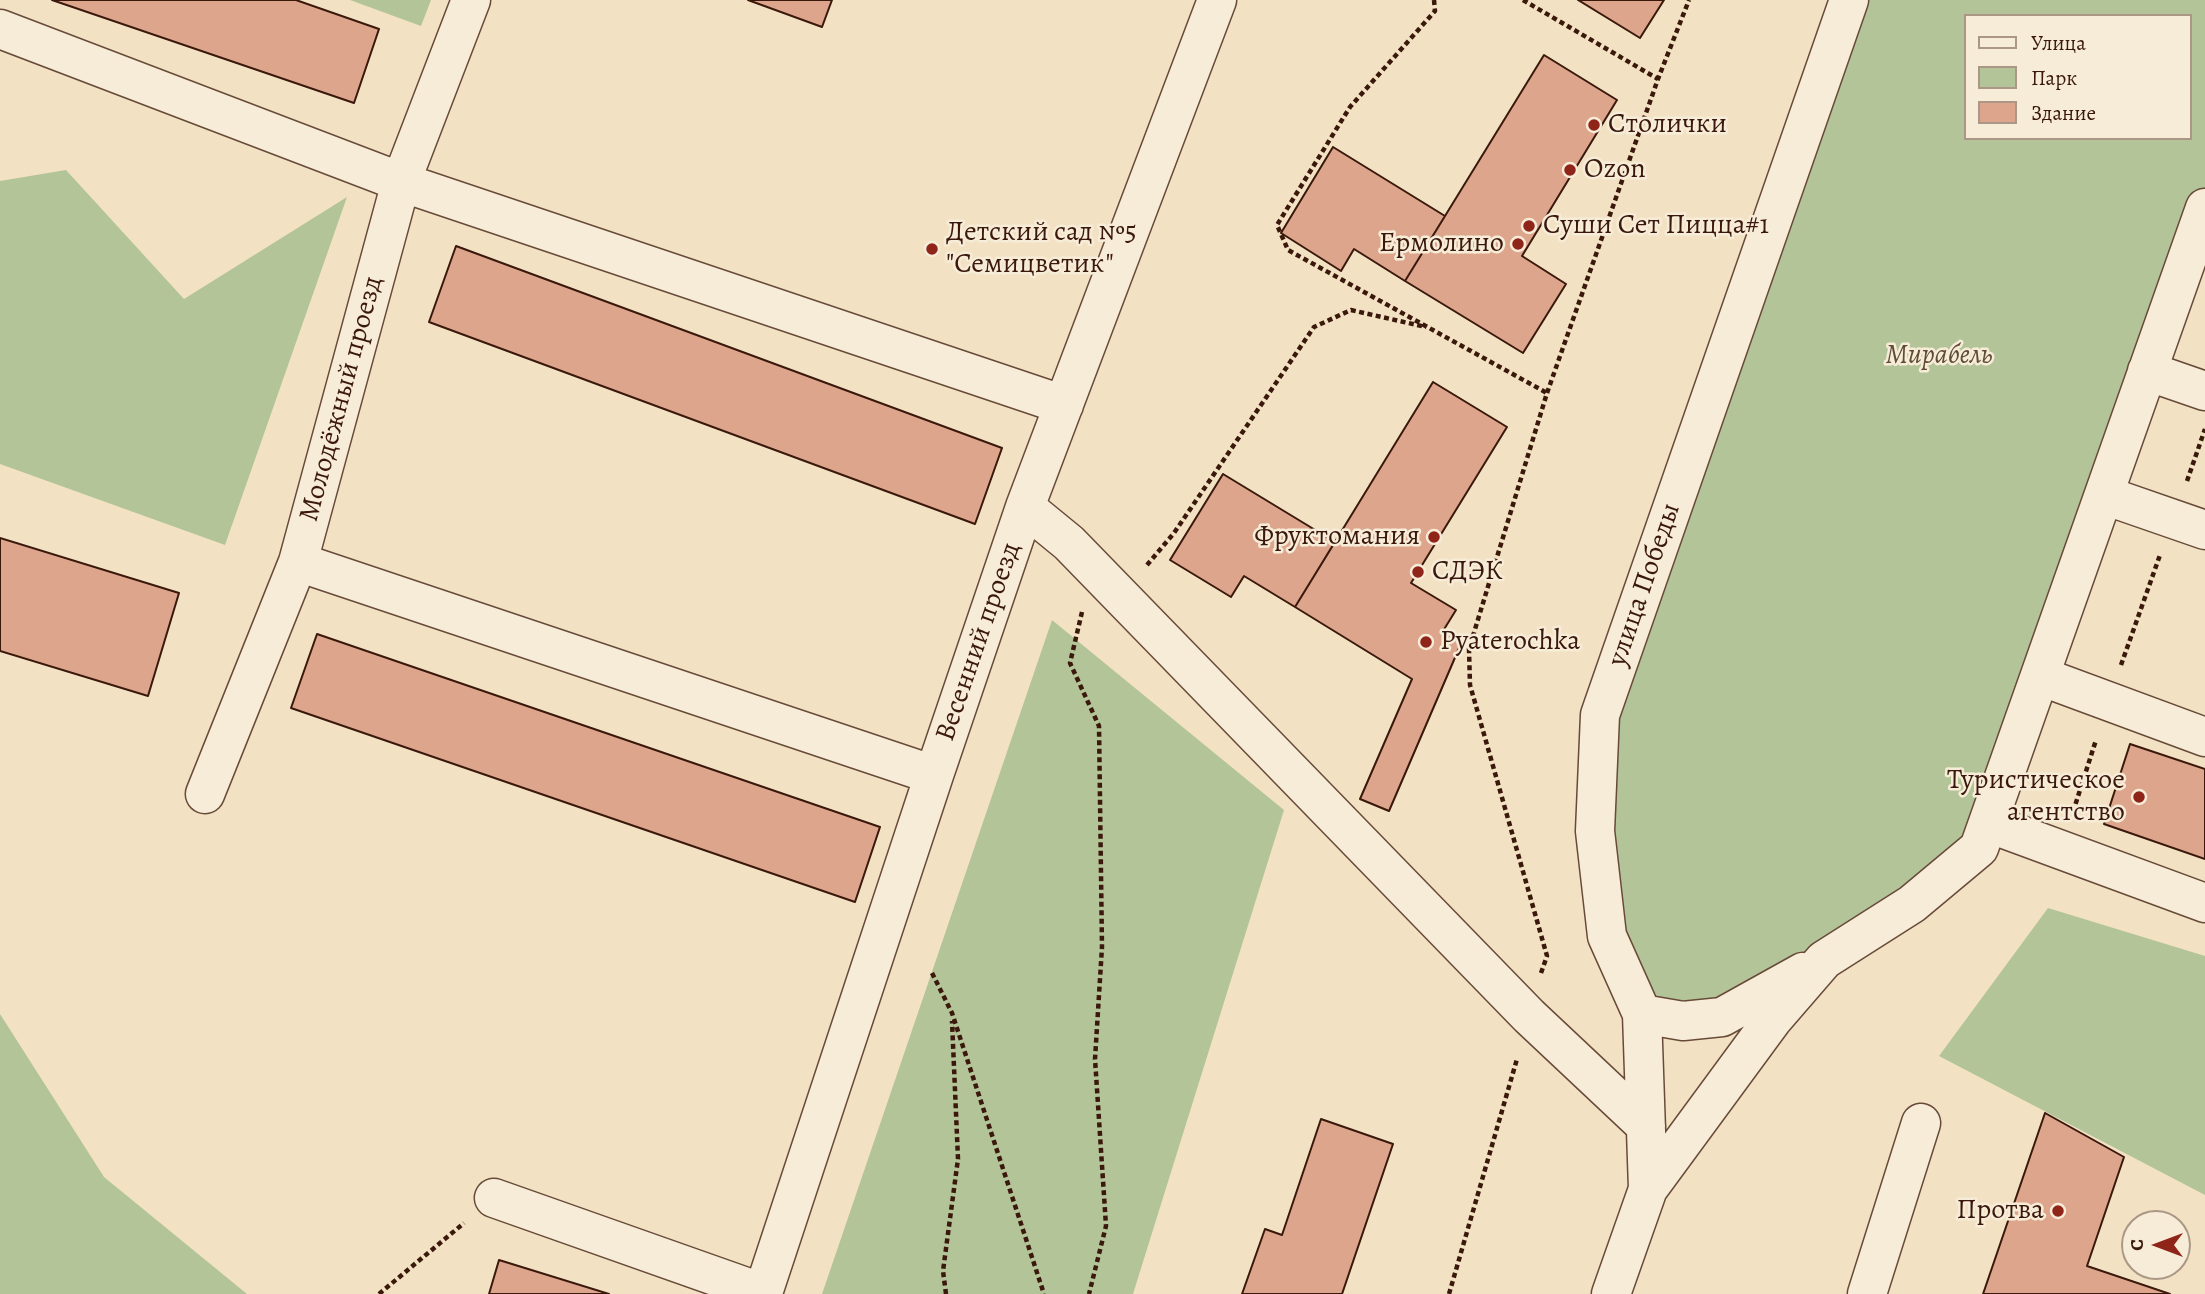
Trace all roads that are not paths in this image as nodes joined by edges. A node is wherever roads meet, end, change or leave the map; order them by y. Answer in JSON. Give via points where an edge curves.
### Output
{"nodes":[{"id":1,"x":471,"y":0,"type":"edge"},
{"id":2,"x":1217,"y":0,"type":"edge"},
{"id":3,"x":1849,"y":0,"type":"edge"},
{"id":4,"x":0,"y":29,"type":"edge"},
{"id":5,"x":401,"y":182,"type":"junction"},
{"id":6,"x":2205,"y":208,"type":"edge"},
{"id":7,"x":2147,"y":371,"type":"junction"},
{"id":8,"x":2205,"y":391,"type":"edge"},
{"id":9,"x":1064,"y":405,"type":"junction"},
{"id":10,"x":2104,"y":495,"type":"junction"},
{"id":11,"x":1025,"y":507,"type":"junction"},
{"id":12,"x":2189,"y":525,"type":"edge"},
{"id":13,"x":298,"y":562,"type":"junction"},
{"id":14,"x":2040,"y":676,"type":"junction"},
{"id":15,"x":2205,"y":737,"type":"edge"},
{"id":16,"x":934,"y":775,"type":"junction"},
{"id":17,"x":205,"y":794,"type":"dead end"},
{"id":18,"x":1988,"y":823,"type":"junction"},
{"id":19,"x":2205,"y":903,"type":"edge"},
{"id":20,"x":1824,"y":960,"type":"junction"},
{"id":21,"x":1642,"y":1013,"type":"junction"},
{"id":22,"x":1922,"y":1123,"type":"dead end"},
{"id":23,"x":1646,"y":1126,"type":"junction"},
{"id":24,"x":1648,"y":1189,"type":"junction"},
{"id":25,"x":494,"y":1198,"type":"road end"},
{"id":26,"x":763,"y":1293,"type":"edge"},
{"id":27,"x":1611,"y":1294,"type":"edge"},
{"id":28,"x":1867,"y":1294,"type":"edge"}],
"edges":[{"from":1,"to":5,"type":"street","name":"Молодёжный проезд"},
{"from":2,"to":9,"type":"street","name":"Весенний проезд"},
{"from":3,"to":21,"type":"street","name":"улица Победы","via":[[1600,715],[1595,831],[1607,936]]},
{"from":4,"to":5,"type":"street"},
{"from":5,"to":9,"type":"street"},
{"from":5,"to":13,"type":"street","name":"Молодёжный проезд"},
{"from":6,"to":7,"type":"street","name":"улица Победы"},
{"from":7,"to":8,"type":"street"},
{"from":7,"to":10,"type":"street","name":"улица Победы"},
{"from":9,"to":11,"type":"street","name":"Весенний проезд"},
{"from":10,"to":12,"type":"street"},
{"from":10,"to":14,"type":"street","name":"улица Победы"},
{"from":11,"to":16,"type":"street","name":"Весенний проезд"},
{"from":11,"to":23,"type":"street","via":[[1069,543],[1529,1016]]},
{"from":13,"to":16,"type":"street"},
{"from":13,"to":17,"type":"street","name":"Молодёжный проезд"},
{"from":14,"to":15,"type":"street"},
{"from":14,"to":18,"type":"street","name":"улица Победы"},
{"from":16,"to":26,"type":"street","name":"Весенний проезд"},
{"from":18,"to":19,"type":"street"},
{"from":18,"to":20,"type":"street","name":"улица Победы","via":[[1979,848],[1912,904]]},
{"from":20,"to":21,"type":"street","via":[[1722,1017],[1683,1020]]},
{"from":20,"to":24,"type":"street","name":"улица Победы","via":[[1773,1019]]},
{"from":21,"to":23,"type":"street","name":"улица Победы"},
{"from":22,"to":28,"type":"street"},
{"from":23,"to":24,"type":"street","name":"улица Победы"},
{"from":24,"to":27,"type":"street","name":"улица Победы"},
{"from":25,"to":26,"type":"street"}]}
